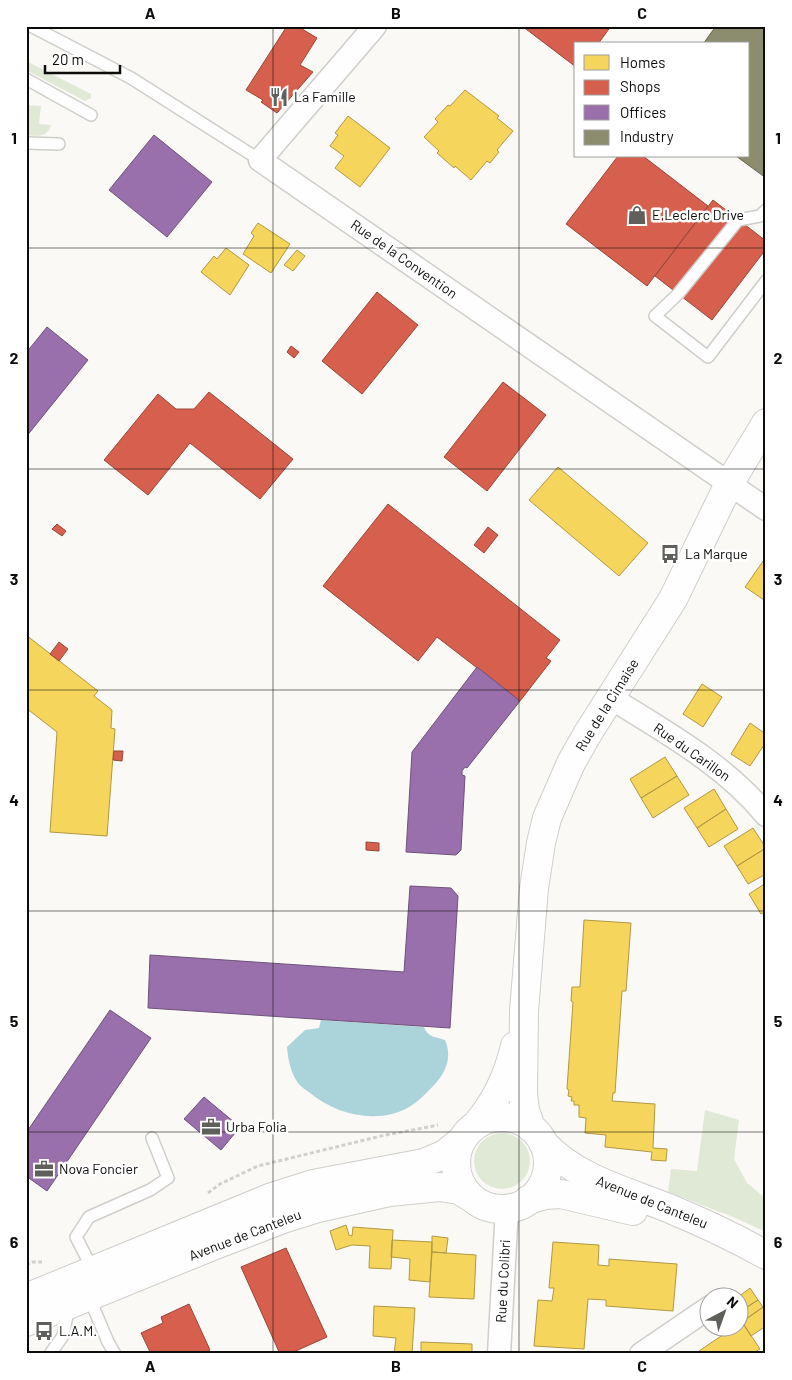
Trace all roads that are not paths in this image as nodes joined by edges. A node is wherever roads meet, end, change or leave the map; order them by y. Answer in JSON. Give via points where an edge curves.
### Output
{"nodes":[{"id":1,"x":31,"y":26,"type":"edge"},
{"id":2,"x":375,"y":26,"type":"edge"},
{"id":3,"x":26,"y":79,"type":"edge"},
{"id":4,"x":90,"y":115,"type":"dead end"},
{"id":5,"x":26,"y":143,"type":"edge"},
{"id":6,"x":59,"y":144,"type":"dead end"},
{"id":7,"x":260,"y":160,"type":"junction"},
{"id":8,"x":766,"y":210,"type":"edge"},
{"id":9,"x":766,"y":281,"type":"edge"},
{"id":10,"x":766,"y":423,"type":"edge"},
{"id":11,"x":729,"y":484,"type":"junction"},
{"id":12,"x":766,"y":509,"type":"edge"},
{"id":13,"x":611,"y":698,"type":"junction"},
{"id":14,"x":766,"y":815,"type":"edge"},
{"id":15,"x":524,"y":1011,"type":"junction"},
{"id":16,"x":469,"y":1132,"type":"junction"},
{"id":17,"x":537,"y":1135,"type":"junction"},
{"id":18,"x":152,"y":1138,"type":"dead end"},
{"id":19,"x":472,"y":1198,"type":"junction"},
{"id":20,"x":518,"y":1204,"type":"junction"},
{"id":21,"x":766,"y":1255,"type":"edge"},
{"id":22,"x":93,"y":1270,"type":"junction"},
{"id":23,"x":26,"y":1298,"type":"edge"},
{"id":24,"x":79,"y":1301,"type":"junction"},
{"id":25,"x":700,"y":1314,"type":"edge"},
{"id":26,"x":26,"y":1322,"type":"edge"},
{"id":27,"x":50,"y":1354,"type":"edge"},
{"id":28,"x":115,"y":1354,"type":"edge"},
{"id":29,"x":499,"y":1354,"type":"edge"},
{"id":30,"x":641,"y":1354,"type":"edge"}],
"edges":[{"from":1,"to":7,"type":"lane","name":"Rue de la Convention","via":[[131,78]]},
{"from":2,"to":7,"type":"street"},
{"from":3,"to":4,"type":"lane"},
{"from":5,"to":6,"type":"lane"},
{"from":7,"to":11,"type":"street","name":"Rue de la Convention"},
{"from":8,"to":9,"type":"lane","via":[[760,216],[738,220],[678,294],[655,316],[708,357]]},
{"from":10,"to":11,"type":"street","name":"Rue de la Cimaise"},
{"from":11,"to":12,"type":"street","name":"Rue de la Convention"},
{"from":11,"to":13,"type":"street","name":"Rue de la Cimaise","via":[[673,599]]},
{"from":13,"to":14,"type":"street","name":"Rue du Carillon","via":[[712,763]]},
{"from":13,"to":15,"type":"street","name":"Rue de la Cimaise","via":[[571,763],[541,843]]},
{"from":15,"to":16,"type":"street","name":"Rue de la Cimaise","via":[[503,1084],[492,1104]]},
{"from":15,"to":17,"type":"street","name":"Rue de la Cimaise","via":[[523,1094],[525,1110]]},
{"from":16,"to":17,"type":"street","via":[[490,1119],[504,1117],[519,1120]]},
{"from":16,"to":19,"type":"street","via":[[456,1156],[457,1174]]},
{"from":16,"to":22,"type":"street","name":"Avenue de Canteleu","via":[[445,1154],[424,1162],[313,1184],[272,1197]]},
{"from":17,"to":20,"type":"street","via":[[548,1158],[546,1174],[539,1189]]},
{"from":17,"to":21,"type":"street","name":"Avenue de Canteleu","via":[[557,1157],[581,1173],[704,1223]]},
{"from":18,"to":22,"type":"lane","via":[[168,1178],[150,1190],[89,1217],[76,1237]]},
{"from":19,"to":20,"type":"street","via":[[496,1208]]},
{"from":19,"to":24,"type":"street","name":"Avenue de Canteleu","via":[[459,1190],[440,1187],[389,1192],[318,1208]]},
{"from":20,"to":21,"type":"street","name":"Avenue de Canteleu","via":[[553,1194],[570,1195],[664,1221]]},
{"from":20,"to":29,"type":"street","name":"Rue du Colibri"},
{"from":22,"to":23,"type":"street","name":"Avenue de Canteleu"},
{"from":24,"to":26,"type":"street","name":"Avenue de Canteleu"},
{"from":24,"to":27,"type":"lane","via":[[63,1336]]},
{"from":24,"to":28,"type":"lane"},
{"from":25,"to":30,"type":"street"}]}
